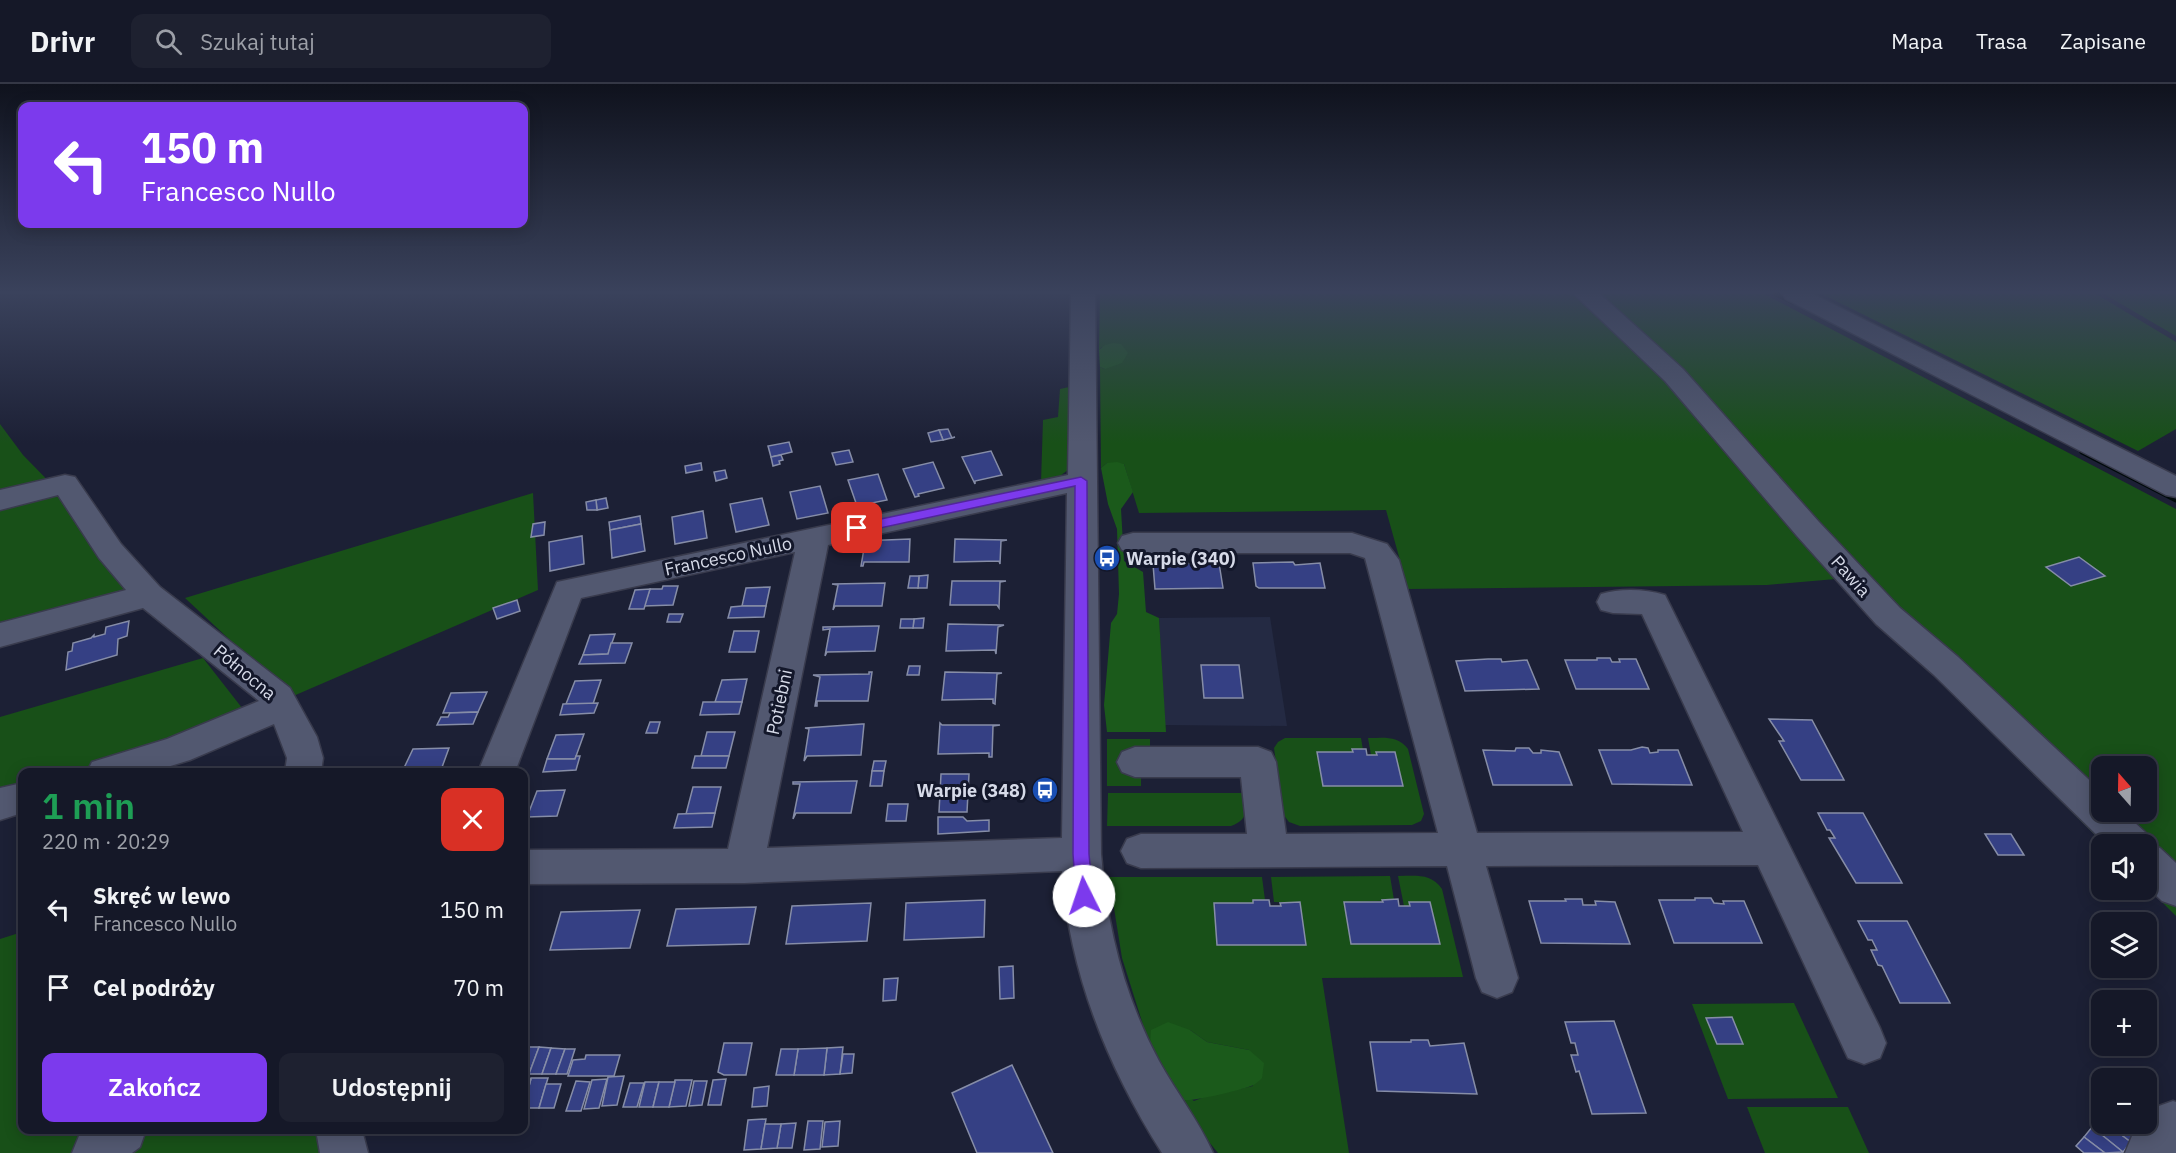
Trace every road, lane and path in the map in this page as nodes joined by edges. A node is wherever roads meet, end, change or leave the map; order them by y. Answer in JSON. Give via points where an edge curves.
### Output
{"nodes":[{"id":1,"x":1082,"y":344,"type":"edge"},
{"id":2,"x":1640,"y":344,"type":"edge"},
{"id":3,"x":1893,"y":344,"type":"edge"},
{"id":4,"x":1081,"y":481,"type":"junction"},
{"id":5,"x":2176,"y":488,"type":"edge"},
{"id":6,"x":0,"y":500,"type":"edge"},
{"id":7,"x":814,"y":537,"type":"junction"},
{"id":8,"x":1133,"y":543,"type":"dead end"},
{"id":9,"x":149,"y":595,"type":"junction"},
{"id":10,"x":1613,"y":602,"type":"dead end"},
{"id":11,"x":0,"y":635,"type":"edge"},
{"id":12,"x":283,"y":706,"type":"junction"},
{"id":13,"x":1135,"y":762,"type":"dead end"},
{"id":14,"x":118,"y":768,"type":"edge"},
{"id":15,"x":304,"y":768,"type":"edge"},
{"id":16,"x":499,"y":768,"type":"edge"},
{"id":17,"x":18,"y":799,"type":"edge"},
{"id":18,"x":0,"y":804,"type":"edge"},
{"id":19,"x":2121,"y":834,"type":"edge"},
{"id":20,"x":1770,"y":848,"type":"junction"},
{"id":21,"x":1461,"y":850,"type":"junction"},
{"id":22,"x":1141,"y":851,"type":"dead end"},
{"id":23,"x":1269,"y":851,"type":"junction"},
{"id":24,"x":1081,"y":854,"type":"junction"},
{"id":25,"x":744,"y":866,"type":"junction"},
{"id":26,"x":528,"y":867,"type":"edge"},
{"id":27,"x":2157,"y":871,"type":"edge"},
{"id":28,"x":2176,"y":889,"type":"edge"},
{"id":29,"x":1497,"y":978,"type":"dead end"},
{"id":30,"x":1864,"y":1043,"type":"dead end"},
{"id":31,"x":118,"y":1134,"type":"edge"},
{"id":32,"x":340,"y":1134,"type":"edge"},
{"id":33,"x":96,"y":1153,"type":"edge"},
{"id":34,"x":344,"y":1153,"type":"edge"},
{"id":35,"x":1189,"y":1153,"type":"edge"}],
"edges":[{"from":1,"to":4,"type":"street"},
{"from":2,"to":19,"type":"street","name":"Pawia","via":[[1674,375],[1888,616],[1946,666]]},
{"from":3,"to":5,"type":"street"},
{"from":4,"to":7,"type":"street","name":"Francesco Nullo"},
{"from":4,"to":24,"type":"street"},
{"from":6,"to":9,"type":"street","name":"Północna","via":[[65,484],[110,551]]},
{"from":7,"to":16,"type":"street","name":"Francesco Nullo","via":[[568,590]]},
{"from":7,"to":25,"type":"street","name":"Potiebni"},
{"from":8,"to":21,"type":"street","via":[[1352,543],[1376,551],[1383,560]]},
{"from":9,"to":11,"type":"street"},
{"from":9,"to":12,"type":"street","name":"Północna","via":[[278,697]]},
{"from":10,"to":20,"type":"street","via":[[1653,603]]},
{"from":12,"to":14,"type":"street","via":[[177,750]]},
{"from":12,"to":15,"type":"street","name":"Północna","via":[[299,737]]},
{"from":13,"to":23,"type":"street","via":[[1258,762]]},
{"from":17,"to":18,"type":"street"},
{"from":20,"to":21,"type":"street"},
{"from":20,"to":30,"type":"street"},
{"from":21,"to":23,"type":"street"},
{"from":21,"to":29,"type":"street"},
{"from":22,"to":23,"type":"street"},
{"from":24,"to":25,"type":"street"},
{"from":24,"to":35,"type":"street","via":[[1091,938],[1107,990],[1129,1047],[1164,1115]]},
{"from":25,"to":26,"type":"street"},
{"from":27,"to":28,"type":"street"},
{"from":31,"to":33,"type":"street"},
{"from":32,"to":34,"type":"street"}]}
